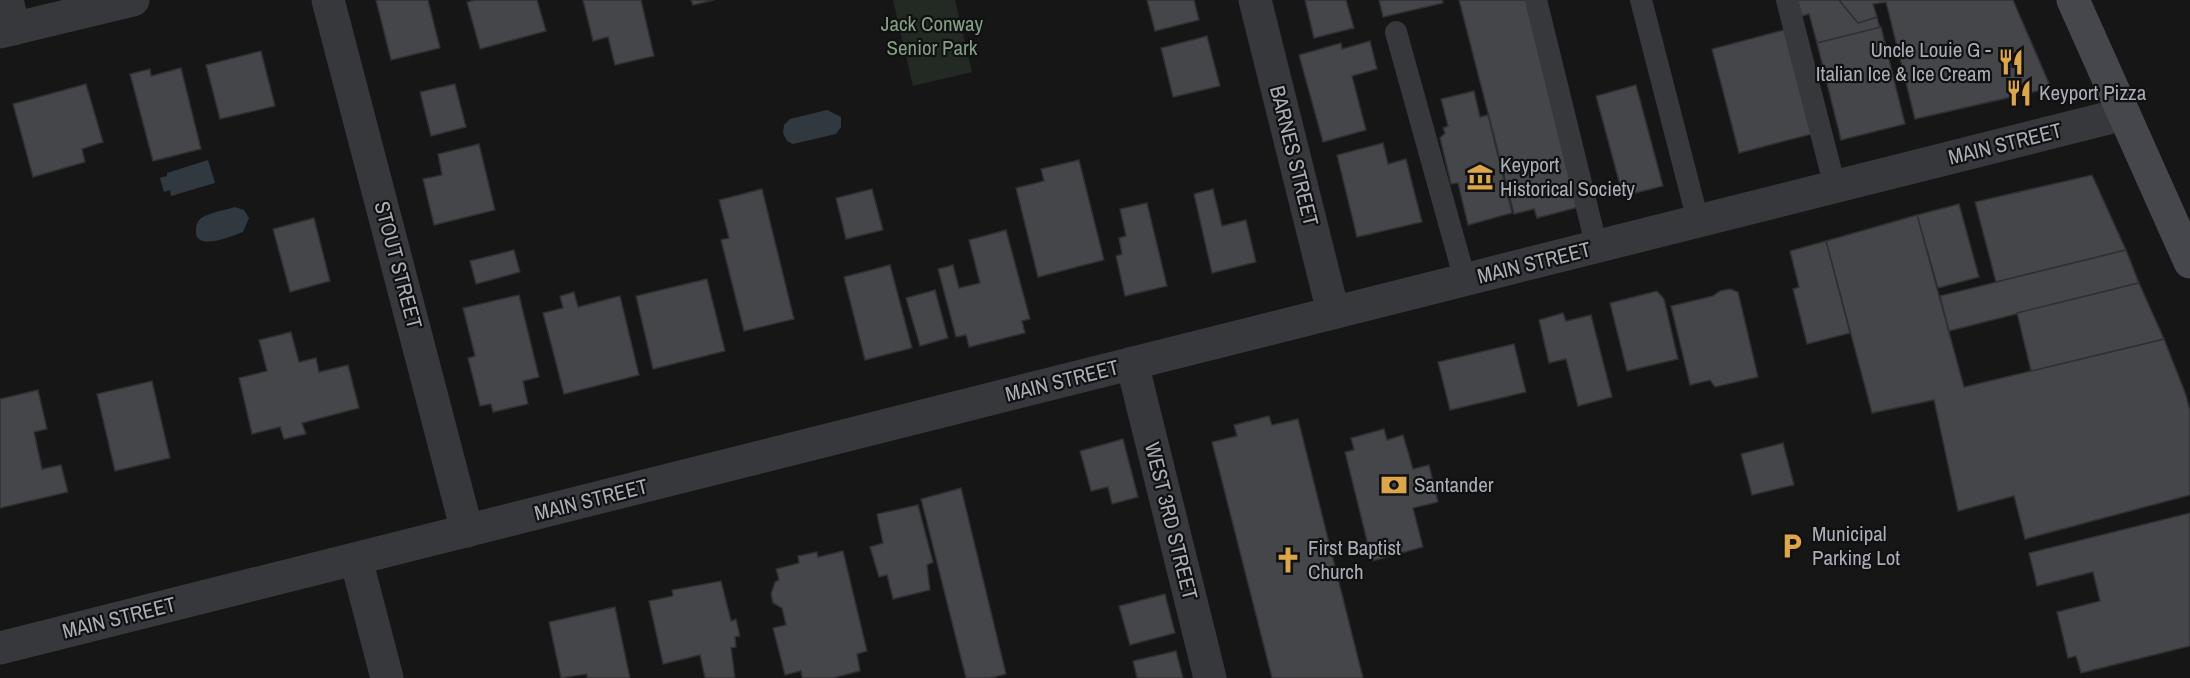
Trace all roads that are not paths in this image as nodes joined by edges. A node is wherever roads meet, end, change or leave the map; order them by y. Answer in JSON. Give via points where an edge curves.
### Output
{"nodes":[{"id":1,"x":133,"y":0,"type":"edge"},
{"id":2,"x":328,"y":0,"type":"edge"},
{"id":3,"x":1255,"y":0,"type":"edge"},
{"id":4,"x":1536,"y":0,"type":"edge"},
{"id":5,"x":1641,"y":0,"type":"edge"},
{"id":6,"x":1787,"y":0,"type":"edge"},
{"id":7,"x":2073,"y":0,"type":"edge"},
{"id":8,"x":7,"y":20,"type":"edge"},
{"id":9,"x":1396,"y":32,"type":"dead end"},
{"id":10,"x":2124,"y":114,"type":"junction"},
{"id":11,"x":1835,"y":187,"type":"junction"},
{"id":12,"x":1698,"y":222,"type":"junction"},
{"id":13,"x":1597,"y":248,"type":"junction"},
{"id":14,"x":2190,"y":262,"type":"edge"},
{"id":15,"x":1465,"y":280,"type":"junction"},
{"id":16,"x":1333,"y":312,"type":"junction"},
{"id":17,"x":1132,"y":363,"type":"junction"},
{"id":18,"x":467,"y":531,"type":"junction"},
{"id":19,"x":356,"y":559,"type":"junction"},
{"id":20,"x":0,"y":648,"type":"edge"},
{"id":21,"x":387,"y":678,"type":"edge"},
{"id":22,"x":1210,"y":678,"type":"edge"}],
"edges":[{"from":1,"to":8,"type":"street"},
{"from":2,"to":18,"type":"street","name":"STOUT STREET"},
{"from":3,"to":16,"type":"street","name":"BARNES STREET"},
{"from":4,"to":13,"type":"lane"},
{"from":5,"to":12,"type":"lane"},
{"from":6,"to":11,"type":"lane"},
{"from":7,"to":10,"type":"main road"},
{"from":9,"to":15,"type":"lane"},
{"from":10,"to":11,"type":"street","name":"MAIN STREET"},
{"from":10,"to":14,"type":"main road"},
{"from":11,"to":12,"type":"street","name":"MAIN STREET"},
{"from":12,"to":13,"type":"street","name":"MAIN STREET"},
{"from":13,"to":15,"type":"street","name":"MAIN STREET"},
{"from":15,"to":16,"type":"street","name":"MAIN STREET"},
{"from":16,"to":17,"type":"street","name":"MAIN STREET"},
{"from":17,"to":18,"type":"street","name":"MAIN STREET"},
{"from":17,"to":22,"type":"street","name":"WEST 3RD STREET"},
{"from":18,"to":19,"type":"street","name":"MAIN STREET"},
{"from":19,"to":20,"type":"street","name":"MAIN STREET"},
{"from":19,"to":21,"type":"street"}]}
